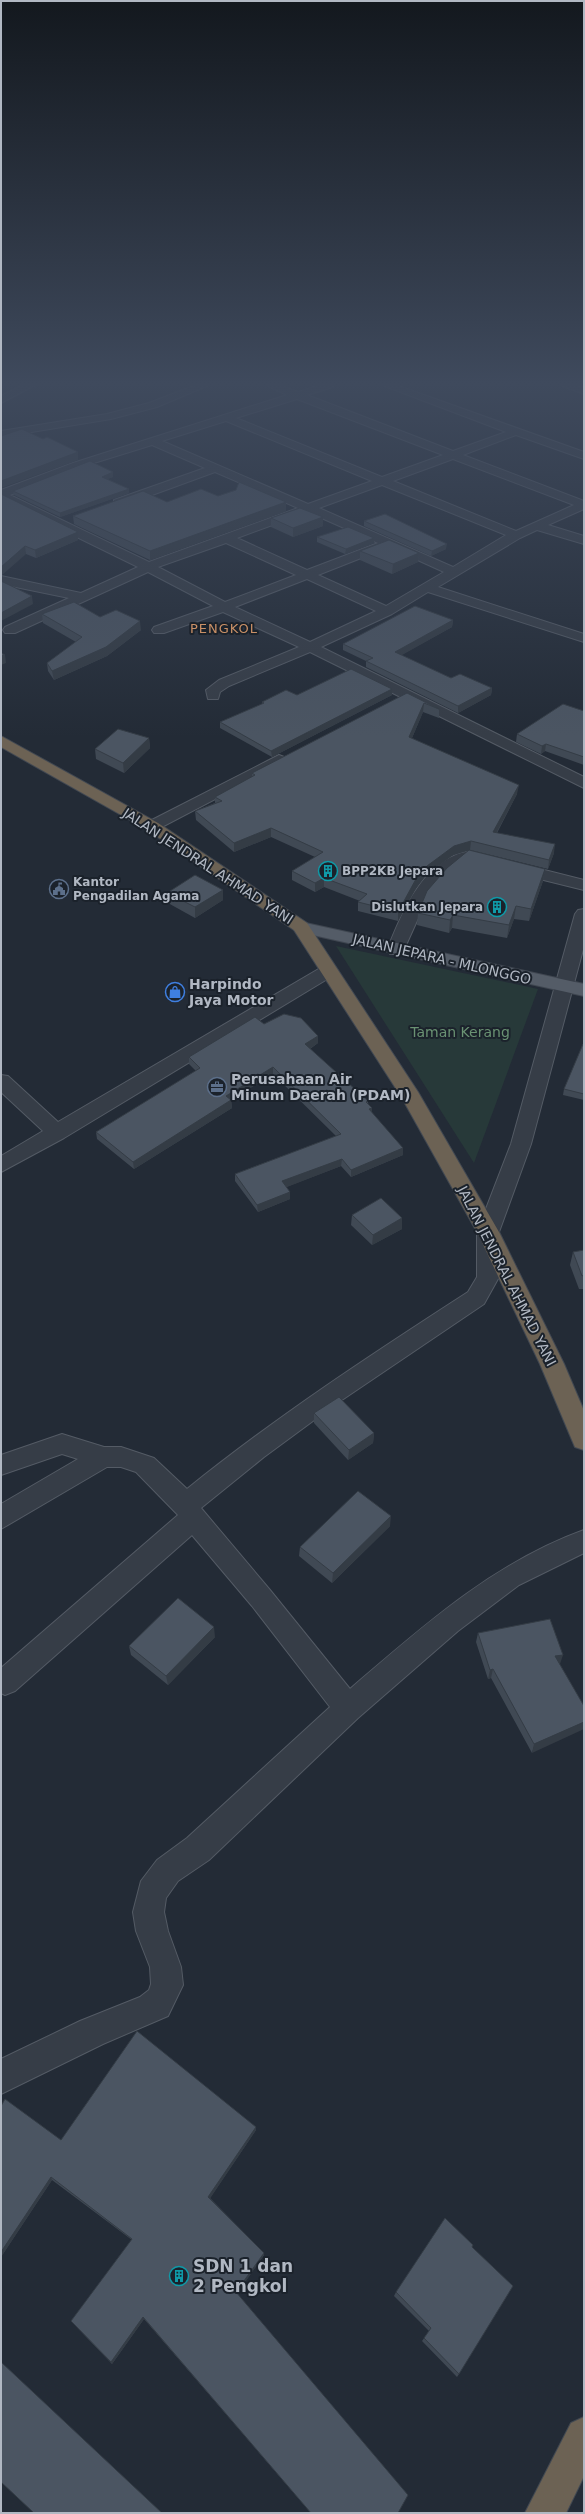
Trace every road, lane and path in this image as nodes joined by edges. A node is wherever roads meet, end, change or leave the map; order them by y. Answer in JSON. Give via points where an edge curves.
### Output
{"nodes":[{"id":1,"x":15,"y":502,"type":"edge"},
{"id":2,"x":119,"y":502,"type":"edge"},
{"id":3,"x":298,"y":502,"type":"edge"},
{"id":4,"x":328,"y":502,"type":"edge"},
{"id":5,"x":435,"y":502,"type":"edge"},
{"id":6,"x":584,"y":505,"type":"edge"},
{"id":7,"x":103,"y":508,"type":"edge"},
{"id":8,"x":312,"y":508,"type":"junction"},
{"id":9,"x":73,"y":519,"type":"dead end"},
{"id":10,"x":58,"y":524,"type":"junction"},
{"id":11,"x":536,"y":526,"type":"junction"},
{"id":12,"x":516,"y":535,"type":"junction"},
{"id":13,"x":228,"y":539,"type":"junction"},
{"id":14,"x":584,"y":540,"type":"edge"},
{"id":15,"x":389,"y":543,"type":"junction"},
{"id":16,"x":148,"y":567,"type":"junction"},
{"id":17,"x":453,"y":571,"type":"junction"},
{"id":18,"x":307,"y":576,"type":"junction"},
{"id":19,"x":1,"y":580,"type":"edge"},
{"id":20,"x":15,"y":583,"type":"junction"},
{"id":21,"x":429,"y":588,"type":"junction"},
{"id":22,"x":1,"y":589,"type":"edge"},
{"id":23,"x":82,"y":597,"type":"junction"},
{"id":24,"x":224,"y":607,"type":"junction"},
{"id":25,"x":388,"y":611,"type":"junction"},
{"id":26,"x":10,"y":630,"type":"dead end"},
{"id":27,"x":159,"y":630,"type":"dead end"},
{"id":28,"x":584,"y":638,"type":"edge"},
{"id":29,"x":310,"y":647,"type":"junction"},
{"id":30,"x":213,"y":696,"type":"dead end"},
{"id":31,"x":404,"y":696,"type":"junction"},
{"id":32,"x":390,"y":703,"type":"edge"},
{"id":33,"x":1,"y":741,"type":"edge"},
{"id":34,"x":291,"y":753,"type":"edge"},
{"id":35,"x":584,"y":783,"type":"edge"},
{"id":36,"x":152,"y":826,"type":"junction"},
{"id":37,"x":584,"y":885,"type":"edge"},
{"id":38,"x":584,"y":914,"type":"edge"},
{"id":39,"x":301,"y":927,"type":"junction"},
{"id":40,"x":396,"y":950,"type":"junction"},
{"id":41,"x":328,"y":971,"type":"junction"},
{"id":42,"x":575,"y":989,"type":"edge"},
{"id":43,"x":1,"y":1081,"type":"edge"},
{"id":44,"x":56,"y":1133,"type":"junction"},
{"id":45,"x":1,"y":1166,"type":"edge"},
{"id":46,"x":488,"y":1232,"type":"junction"},
{"id":47,"x":584,"y":1440,"type":"edge"},
{"id":48,"x":104,"y":1457,"type":"junction"},
{"id":49,"x":1,"y":1465,"type":"edge"},
{"id":50,"x":190,"y":1511,"type":"junction"},
{"id":51,"x":1,"y":1518,"type":"edge"},
{"id":52,"x":584,"y":1541,"type":"edge"},
{"id":53,"x":5,"y":1682,"type":"dead end"},
{"id":54,"x":348,"y":1709,"type":"junction"},
{"id":55,"x":1,"y":2077,"type":"edge"},
{"id":56,"x":584,"y":2436,"type":"edge"},
{"id":57,"x":545,"y":2513,"type":"edge"}],
"edges":[{"from":1,"to":10,"type":"street"},
{"from":2,"to":7,"type":"street"},
{"from":3,"to":8,"type":"street"},
{"from":4,"to":8,"type":"street"},
{"from":5,"to":12,"type":"street"},
{"from":6,"to":11,"type":"street"},
{"from":8,"to":13,"type":"street"},
{"from":8,"to":15,"type":"street"},
{"from":9,"to":10,"type":"street"},
{"from":10,"to":16,"type":"street"},
{"from":11,"to":12,"type":"street"},
{"from":11,"to":14,"type":"street"},
{"from":12,"to":17,"type":"street"},
{"from":13,"to":16,"type":"street"},
{"from":13,"to":18,"type":"street"},
{"from":15,"to":17,"type":"street"},
{"from":15,"to":18,"type":"street"},
{"from":16,"to":23,"type":"street"},
{"from":16,"to":24,"type":"street"},
{"from":17,"to":21,"type":"street"},
{"from":18,"to":24,"type":"street"},
{"from":18,"to":25,"type":"street"},
{"from":19,"to":20,"type":"street"},
{"from":20,"to":22,"type":"street"},
{"from":20,"to":23,"type":"street"},
{"from":21,"to":25,"type":"street"},
{"from":21,"to":28,"type":"street"},
{"from":23,"to":26,"type":"street"},
{"from":24,"to":27,"type":"street"},
{"from":24,"to":29,"type":"street"},
{"from":25,"to":29,"type":"street"},
{"from":29,"to":30,"type":"street","via":[[224,683],[213,690]]},
{"from":29,"to":31,"type":"street"},
{"from":31,"to":32,"type":"street"},
{"from":31,"to":35,"type":"street"},
{"from":33,"to":36,"type":"highway","name":"JALAN JENDRAL AHMAD YANI"},
{"from":34,"to":36,"type":"street"},
{"from":36,"to":39,"type":"highway","name":"JALAN JENDRAL AHMAD YANI"},
{"from":37,"to":40,"type":"street","via":[[470,856],[459,858],[431,884],[413,907]]},
{"from":38,"to":42,"type":"street"},
{"from":39,"to":40,"type":"main road","name":"JALAN JEPARA - MLONGGO"},
{"from":39,"to":41,"type":"highway","name":"JALAN JENDRAL AHMAD YANI"},
{"from":40,"to":42,"type":"main road","name":"JALAN JEPARA - MLONGGO"},
{"from":41,"to":44,"type":"street"},
{"from":41,"to":46,"type":"highway","name":"JALAN JENDRAL AHMAD YANI","via":[[411,1096]]},
{"from":42,"to":46,"type":"street"},
{"from":43,"to":44,"type":"street"},
{"from":44,"to":45,"type":"street"},
{"from":46,"to":47,"type":"highway","name":"JALAN JENDRAL AHMAD YANI","via":[[552,1364]]},
{"from":46,"to":50,"type":"street","via":[[488,1277],[476,1298],[341,1386],[227,1470]]},
{"from":48,"to":49,"type":"street","via":[[62,1444]]},
{"from":48,"to":50,"type":"street","via":[[121,1457],[145,1465]]},
{"from":48,"to":51,"type":"street"},
{"from":50,"to":53,"type":"street"},
{"from":50,"to":54,"type":"street"},
{"from":52,"to":54,"type":"street","via":[[510,1577],[448,1622]]},
{"from":54,"to":55,"type":"street","via":[[198,1849],[179,1860],[163,1874],[152,1888],[149,1902],[150,1928],[167,1979],[160,2001],[151,2009],[122,2019]]},
{"from":56,"to":57,"type":"highway"}]}
